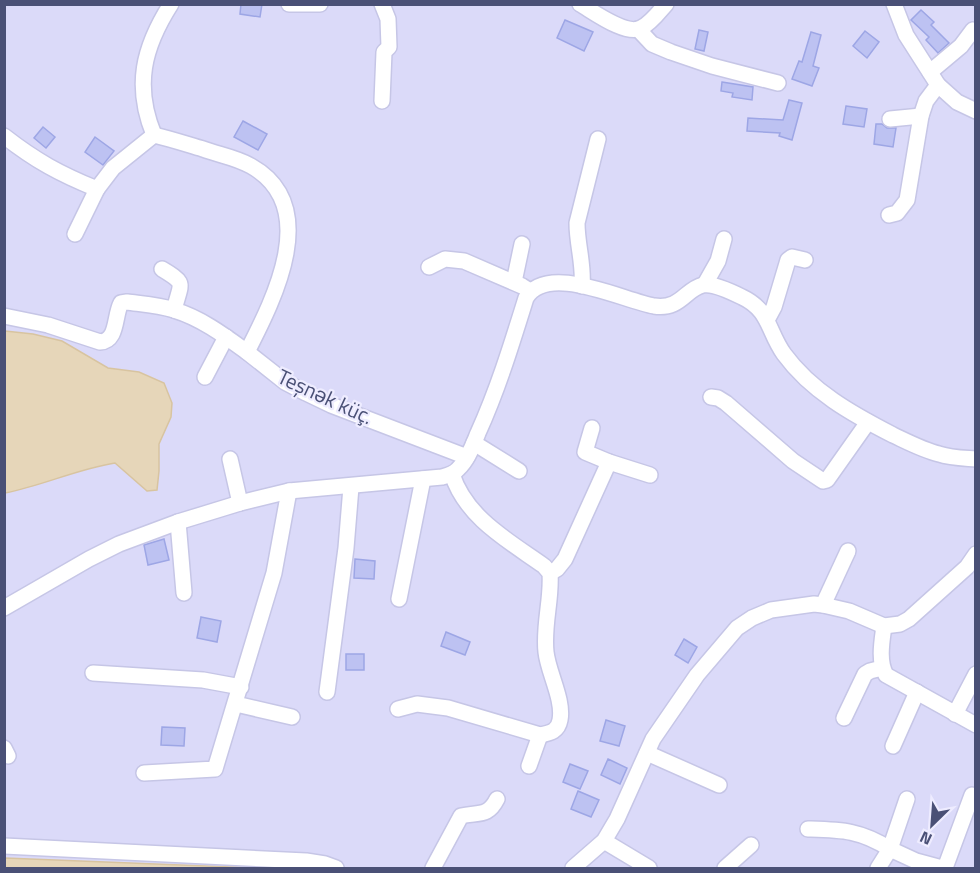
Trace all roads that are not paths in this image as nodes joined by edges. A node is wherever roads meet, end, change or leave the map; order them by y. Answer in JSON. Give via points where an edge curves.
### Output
{"nodes":[{"id":1,"x":171,"y":4,"type":"edge"},
{"id":2,"x":289,"y":4,"type":"edge"},
{"id":3,"x":320,"y":4,"type":"edge"},
{"id":4,"x":382,"y":4,"type":"edge"},
{"id":5,"x":580,"y":4,"type":"edge"},
{"id":6,"x":666,"y":4,"type":"edge"},
{"id":7,"x":894,"y":4,"type":"edge"},
{"id":8,"x":638,"y":30,"type":"junction"},
{"id":9,"x":973,"y":30,"type":"dead end"},
{"id":10,"x":934,"y":79,"type":"junction"},
{"id":11,"x":778,"y":83,"type":"dead end"},
{"id":12,"x":382,"y":101,"type":"dead end"},
{"id":13,"x":975,"y":111,"type":"edge"},
{"id":14,"x":921,"y":116,"type":"junction"},
{"id":15,"x":890,"y":119,"type":"dead end"},
{"id":16,"x":154,"y":135,"type":"junction"},
{"id":17,"x":4,"y":136,"type":"edge"},
{"id":18,"x":598,"y":139,"type":"dead end"},
{"id":19,"x":98,"y":189,"type":"junction"},
{"id":20,"x":889,"y":215,"type":"dead end"},
{"id":21,"x":75,"y":234,"type":"dead end"},
{"id":22,"x":724,"y":239,"type":"dead end"},
{"id":23,"x":522,"y":244,"type":"dead end"},
{"id":24,"x":805,"y":260,"type":"dead end"},
{"id":25,"x":429,"y":267,"type":"dead end"},
{"id":26,"x":162,"y":268,"type":"dead end"},
{"id":27,"x":514,"y":282,"type":"junction"},
{"id":28,"x":705,"y":284,"type":"junction"},
{"id":29,"x":582,"y":286,"type":"junction"},
{"id":30,"x":530,"y":291,"type":"junction"},
{"id":31,"x":174,"y":310,"type":"junction"},
{"id":32,"x":4,"y":316,"type":"edge"},
{"id":33,"x":767,"y":320,"type":"junction"},
{"id":34,"x":226,"y":337,"type":"junction"},
{"id":35,"x":248,"y":352,"type":"junction"},
{"id":36,"x":205,"y":377,"type":"dead end"},
{"id":37,"x":711,"y":397,"type":"dead end"},
{"id":38,"x":868,"y":422,"type":"junction"},
{"id":39,"x":592,"y":428,"type":"dead end"},
{"id":40,"x":474,"y":443,"type":"junction"},
{"id":41,"x":467,"y":457,"type":"junction"},
{"id":42,"x":230,"y":459,"type":"dead end"},
{"id":43,"x":975,"y":459,"type":"edge"},
{"id":44,"x":609,"y":462,"type":"junction"},
{"id":45,"x":519,"y":471,"type":"dead end"},
{"id":46,"x":452,"y":474,"type":"junction"},
{"id":47,"x":650,"y":475,"type":"dead end"},
{"id":48,"x":423,"y":479,"type":"junction"},
{"id":49,"x":351,"y":487,"type":"junction"},
{"id":50,"x":289,"y":491,"type":"junction"},
{"id":51,"x":240,"y":503,"type":"junction"},
{"id":52,"x":178,"y":522,"type":"junction"},
{"id":53,"x":848,"y":550,"type":"dead end"},
{"id":54,"x":975,"y":554,"type":"edge"},
{"id":55,"x":971,"y":571,"type":"edge"},
{"id":56,"x":550,"y":573,"type":"junction"},
{"id":57,"x":184,"y":593,"type":"dead end"},
{"id":58,"x":399,"y":598,"type":"dead end"},
{"id":59,"x":823,"y":605,"type":"junction"},
{"id":60,"x":4,"y":608,"type":"edge"},
{"id":61,"x":884,"y":626,"type":"junction"},
{"id":62,"x":882,"y":668,"type":"junction"},
{"id":63,"x":93,"y":673,"type":"dead end"},
{"id":64,"x":975,"y":674,"type":"edge"},
{"id":65,"x":241,"y":687,"type":"junction"},
{"id":66,"x":327,"y":692,"type":"dead end"},
{"id":67,"x":917,"y":692,"type":"junction"},
{"id":68,"x":236,"y":704,"type":"junction"},
{"id":69,"x":398,"y":709,"type":"dead end"},
{"id":70,"x":955,"y":714,"type":"junction"},
{"id":71,"x":292,"y":717,"type":"dead end"},
{"id":72,"x":844,"y":718,"type":"dead end"},
{"id":73,"x":975,"y":725,"type":"edge"},
{"id":74,"x":540,"y":735,"type":"junction"},
{"id":75,"x":893,"y":746,"type":"dead end"},
{"id":76,"x":646,"y":753,"type":"junction"},
{"id":77,"x":529,"y":766,"type":"dead end"},
{"id":78,"x":144,"y":773,"type":"dead end"},
{"id":79,"x":719,"y":785,"type":"dead end"},
{"id":80,"x":972,"y":795,"type":"dead end"},
{"id":81,"x":497,"y":799,"type":"dead end"},
{"id":82,"x":907,"y":799,"type":"dead end"},
{"id":83,"x":808,"y":829,"type":"dead end"},
{"id":84,"x":604,"y":841,"type":"junction"},
{"id":85,"x":751,"y":845,"type":"dead end"},
{"id":86,"x":4,"y":846,"type":"edge"},
{"id":87,"x":890,"y":849,"type":"junction"},
{"id":88,"x":336,"y":868,"type":"edge"},
{"id":89,"x":433,"y":868,"type":"edge"},
{"id":90,"x":573,"y":868,"type":"edge"},
{"id":91,"x":649,"y":868,"type":"edge"},
{"id":92,"x":725,"y":868,"type":"edge"},
{"id":93,"x":878,"y":868,"type":"edge"},
{"id":94,"x":943,"y":868,"type":"edge"}],
"edges":[{"from":1,"to":16,"type":"street","via":[[146,55],[144,104]]},
{"from":2,"to":3,"type":"street"},
{"from":4,"to":12,"type":"street","via":[[388,19],[389,47],[384,52]]},
{"from":5,"to":8,"type":"street","via":[[624,28]]},
{"from":6,"to":8,"type":"street"},
{"from":7,"to":10,"type":"street","via":[[906,35]]},
{"from":8,"to":11,"type":"street","via":[[648,42],[671,52]]},
{"from":9,"to":10,"type":"street"},
{"from":10,"to":13,"type":"street","via":[[957,102]]},
{"from":10,"to":14,"type":"street"},
{"from":14,"to":15,"type":"street"},
{"from":14,"to":20,"type":"street","via":[[907,200],[897,213]]},
{"from":16,"to":19,"type":"street","via":[[114,168]]},
{"from":16,"to":35,"type":"street","via":[[237,159],[253,167],[280,193],[287,221],[286,253]]},
{"from":17,"to":19,"type":"street","via":[[52,169]]},
{"from":18,"to":29,"type":"street","via":[[577,223]]},
{"from":19,"to":21,"type":"street"},
{"from":22,"to":28,"type":"street","via":[[718,261]]},
{"from":23,"to":27,"type":"street"},
{"from":24,"to":33,"type":"street","via":[[788,260]]},
{"from":25,"to":27,"type":"street","via":[[454,259]]},
{"from":26,"to":31,"type":"street","via":[[181,283]]},
{"from":27,"to":30,"type":"street"},
{"from":28,"to":29,"type":"street","via":[[673,304],[656,306]]},
{"from":28,"to":33,"type":"street","via":[[742,297],[758,307]]},
{"from":29,"to":30,"type":"street","via":[[552,282]]},
{"from":30,"to":40,"type":"street"},
{"from":31,"to":32,"type":"street","name":"Teşnək küç.","via":[[121,303],[112,338],[100,342]]},
{"from":31,"to":34,"type":"street","name":"Teşnək küç."},
{"from":33,"to":38,"type":"street","via":[[783,353],[806,380]]},
{"from":34,"to":35,"type":"street","name":"Teşnək küç."},
{"from":34,"to":36,"type":"street"},
{"from":35,"to":41,"type":"street","name":"Teşnək küç.","via":[[285,382],[331,405]]},
{"from":37,"to":38,"type":"street","via":[[726,403],[793,461],[823,481]]},
{"from":38,"to":43,"type":"street","via":[[927,451]]},
{"from":39,"to":44,"type":"street","via":[[585,452]]},
{"from":40,"to":41,"type":"street"},
{"from":40,"to":45,"type":"street"},
{"from":41,"to":46,"type":"street"},
{"from":42,"to":51,"type":"street"},
{"from":44,"to":47,"type":"street"},
{"from":44,"to":56,"type":"street","via":[[565,559]]},
{"from":46,"to":48,"type":"street"},
{"from":46,"to":56,"type":"street","via":[[462,498],[484,522]]},
{"from":48,"to":49,"type":"street"},
{"from":48,"to":58,"type":"street"},
{"from":49,"to":50,"type":"street"},
{"from":49,"to":66,"type":"street"},
{"from":50,"to":51,"type":"street"},
{"from":50,"to":65,"type":"street","via":[[274,573]]},
{"from":51,"to":52,"type":"street"},
{"from":52,"to":57,"type":"street"},
{"from":52,"to":60,"type":"street","via":[[119,544]]},
{"from":53,"to":59,"type":"street"},
{"from":54,"to":55,"type":"street"},
{"from":55,"to":61,"type":"street","via":[[909,619]]},
{"from":56,"to":74,"type":"street","via":[[546,653],[561,715],[556,729]]},
{"from":59,"to":61,"type":"street"},
{"from":59,"to":76,"type":"street","via":[[771,610],[737,628],[697,675]]},
{"from":61,"to":62,"type":"street"},
{"from":62,"to":67,"type":"street","via":[[886,675]]},
{"from":62,"to":72,"type":"street","via":[[865,674]]},
{"from":63,"to":65,"type":"street","via":[[203,680]]},
{"from":64,"to":70,"type":"street"},
{"from":65,"to":68,"type":"street"},
{"from":67,"to":70,"type":"street"},
{"from":67,"to":75,"type":"street"},
{"from":68,"to":71,"type":"street"},
{"from":68,"to":78,"type":"street","via":[[215,769]]},
{"from":69,"to":74,"type":"street","via":[[417,704],[448,708]]},
{"from":70,"to":73,"type":"street"},
{"from":74,"to":77,"type":"street"},
{"from":76,"to":79,"type":"street"},
{"from":76,"to":84,"type":"street"},
{"from":80,"to":94,"type":"street"},
{"from":81,"to":89,"type":"street","via":[[488,812],[461,816]]},
{"from":82,"to":87,"type":"street"},
{"from":83,"to":87,"type":"street","via":[[845,830],[865,835]]},
{"from":84,"to":90,"type":"street"},
{"from":84,"to":91,"type":"street"},
{"from":85,"to":92,"type":"street"},
{"from":86,"to":88,"type":"street","via":[[306,861]]},
{"from":87,"to":93,"type":"street"},
{"from":87,"to":94,"type":"street"}]}
